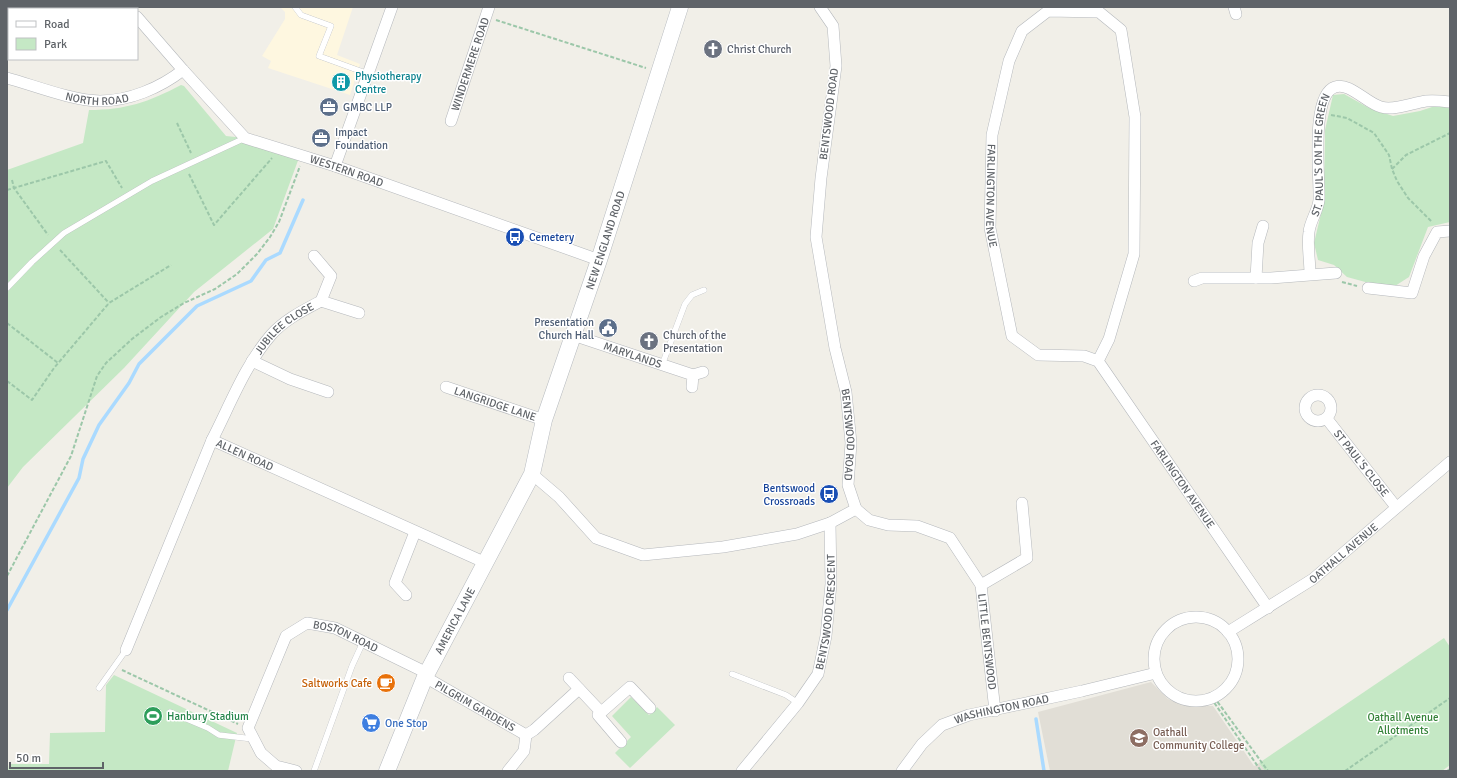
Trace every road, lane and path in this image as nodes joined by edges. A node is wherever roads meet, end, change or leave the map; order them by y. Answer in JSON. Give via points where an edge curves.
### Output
{"nodes":[{"id":1,"x":295,"y":7,"type":"edge"},
{"id":2,"x":392,"y":7,"type":"edge"},
{"id":3,"x":680,"y":7,"type":"edge"},
{"id":4,"x":820,"y":7,"type":"edge"},
{"id":5,"x":487,"y":12,"type":"edge"},
{"id":6,"x":138,"y":18,"type":"edge"},
{"id":7,"x":183,"y":70,"type":"junction"},
{"id":8,"x":659,"y":72,"type":"junction"},
{"id":9,"x":7,"y":78,"type":"edge"},
{"id":10,"x":367,"y":80,"type":"junction"},
{"id":11,"x":1450,"y":102,"type":"edge"},
{"id":12,"x":1320,"y":114,"type":"junction"},
{"id":13,"x":452,"y":121,"type":"dead end"},
{"id":14,"x":177,"y":123,"type":"dead end"},
{"id":15,"x":1450,"y":132,"type":"edge"},
{"id":16,"x":245,"y":138,"type":"junction"},
{"id":17,"x":280,"y":148,"type":"junction"},
{"id":18,"x":304,"y":156,"type":"junction"},
{"id":19,"x":196,"y":161,"type":"junction"},
{"id":20,"x":185,"y":166,"type":"junction"},
{"id":21,"x":335,"y":166,"type":"junction"},
{"id":22,"x":1392,"y":169,"type":"junction"},
{"id":23,"x":7,"y":190,"type":"edge"},
{"id":24,"x":127,"y":196,"type":"junction"},
{"id":25,"x":1263,"y":226,"type":"dead end"},
{"id":26,"x":1447,"y":231,"type":"edge"},
{"id":27,"x":314,"y":256,"type":"dead end"},
{"id":28,"x":599,"y":260,"type":"junction"},
{"id":29,"x":171,"y":265,"type":"dead end"},
{"id":30,"x":1336,"y":273,"type":"joint"},
{"id":31,"x":1310,"y":274,"type":"junction"},
{"id":32,"x":1256,"y":278,"type":"junction"},
{"id":33,"x":1194,"y":281,"type":"dead end"},
{"id":34,"x":7,"y":288,"type":"edge"},
{"id":35,"x":1368,"y":288,"type":"joint"},
{"id":36,"x":704,"y":290,"type":"dead end"},
{"id":37,"x":321,"y":301,"type":"junction"},
{"id":38,"x":359,"y":313,"type":"dead end"},
{"id":39,"x":7,"y":323,"type":"edge"},
{"id":40,"x":573,"y":335,"type":"junction"},
{"id":41,"x":1098,"y":360,"type":"junction"},
{"id":42,"x":252,"y":361,"type":"junction"},
{"id":43,"x":58,"y":364,"type":"junction"},
{"id":44,"x":662,"y":365,"type":"junction"},
{"id":45,"x":7,"y":381,"type":"edge"},
{"id":46,"x":446,"y":387,"type":"dead end"},
{"id":47,"x":692,"y":387,"type":"dead end"},
{"id":48,"x":328,"y":392,"type":"dead end"},
{"id":49,"x":1327,"y":419,"type":"dead end"},
{"id":50,"x":544,"y":420,"type":"junction"},
{"id":51,"x":212,"y":440,"type":"junction"},
{"id":52,"x":1450,"y":462,"type":"edge"},
{"id":53,"x":532,"y":474,"type":"junction"},
{"id":54,"x":1022,"y":503,"type":"dead end"},
{"id":55,"x":1396,"y":507,"type":"junction"},
{"id":56,"x":856,"y":509,"type":"junction"},
{"id":57,"x":830,"y":523,"type":"junction"},
{"id":58,"x":415,"y":532,"type":"junction"},
{"id":59,"x":486,"y":563,"type":"junction"},
{"id":60,"x":7,"y":576,"type":"edge"},
{"id":61,"x":981,"y":585,"type":"junction"},
{"id":62,"x":406,"y":596,"type":"dead end"},
{"id":63,"x":1268,"y":608,"type":"junction"},
{"id":64,"x":1228,"y":632,"type":"junction"},
{"id":65,"x":363,"y":642,"type":"junction"},
{"id":66,"x":126,"y":650,"type":"joint"},
{"id":67,"x":115,"y":667,"type":"junction"},
{"id":68,"x":1156,"y":673,"type":"junction"},
{"id":69,"x":732,"y":674,"type":"dead end"},
{"id":70,"x":426,"y":675,"type":"junction"},
{"id":71,"x":569,"y":678,"type":"dead end"},
{"id":72,"x":99,"y":688,"type":"dead end"},
{"id":73,"x":579,"y":689,"type":"junction"},
{"id":74,"x":1213,"y":698,"type":"junction"},
{"id":75,"x":1450,"y":698,"type":"edge"},
{"id":76,"x":798,"y":703,"type":"junction"},
{"id":77,"x":650,"y":708,"type":"dead end"},
{"id":78,"x":995,"y":711,"type":"junction"},
{"id":79,"x":170,"y":712,"type":"dead end"},
{"id":80,"x":601,"y":712,"type":"junction"},
{"id":81,"x":248,"y":728,"type":"junction"},
{"id":82,"x":526,"y":736,"type":"junction"},
{"id":83,"x":254,"y":739,"type":"junction"},
{"id":84,"x":621,"y":742,"type":"dead end"},
{"id":85,"x":907,"y":769,"type":"edge"},
{"id":86,"x":1450,"y":769,"type":"edge"},
{"id":87,"x":296,"y":771,"type":"edge"},
{"id":88,"x":314,"y":771,"type":"edge"},
{"id":89,"x":387,"y":771,"type":"edge"},
{"id":90,"x":508,"y":771,"type":"edge"},
{"id":91,"x":742,"y":771,"type":"edge"},
{"id":92,"x":1261,"y":771,"type":"edge"},
{"id":93,"x":1268,"y":771,"type":"edge"},
{"id":94,"x":1345,"y":771,"type":"edge"},
{"id":95,"x":1447,"y":771,"type":"edge"}],
"edges":[{"from":1,"to":10,"type":"lane","via":[[301,15],[331,26],[319,56],[363,72]]},
{"from":2,"to":10,"type":"street"},
{"from":3,"to":8,"type":"street","name":"NEW ENGLAND ROAD"},
{"from":4,"to":56,"type":"street","name":"BENTSWOOD ROAD","via":[[833,26],[836,66],[816,237],[835,348],[846,392],[851,443],[848,485]]},
{"from":5,"to":8,"type":"path"},
{"from":5,"to":13,"type":"street","name":"WINDERMERE ROAD"},
{"from":6,"to":7,"type":"street"},
{"from":7,"to":9,"type":"street","name":"NORTH ROAD","via":[[156,87],[130,96],[99,101],[74,97]]},
{"from":7,"to":16,"type":"street"},
{"from":8,"to":28,"type":"street","name":"NEW ENGLAND ROAD"},
{"from":10,"to":21,"type":"street"},
{"from":11,"to":12,"type":"street","name":"ST. PAUL'S ON THE GREEN","via":[[1427,101],[1383,108],[1369,103],[1358,93],[1347,88],[1335,87],[1325,94]]},
{"from":12,"to":22,"type":"path","via":[[1347,118],[1374,133],[1389,155]]},
{"from":12,"to":31,"type":"street","name":"ST. PAUL'S ON THE GREEN","via":[[1317,170],[1319,201],[1309,231]]},
{"from":14,"to":19,"type":"path"},
{"from":15,"to":22,"type":"path","via":[[1406,155]]},
{"from":16,"to":17,"type":"street","name":"WESTERN ROAD"},
{"from":16,"to":19,"type":"lane"},
{"from":17,"to":18,"type":"street","name":"WESTERN ROAD"},
{"from":17,"to":20,"type":"path","via":[[214,225]]},
{"from":18,"to":21,"type":"street","name":"WESTERN ROAD"},
{"from":18,"to":60,"type":"path","via":[[278,222],[256,254],[237,274],[216,290],[162,316],[112,358],[97,376],[71,456]]},
{"from":19,"to":20,"type":"lane"},
{"from":20,"to":24,"type":"lane"},
{"from":21,"to":28,"type":"street","name":"WESTERN ROAD"},
{"from":22,"to":26,"type":"path","via":[[1408,198],[1426,217]]},
{"from":23,"to":24,"type":"path","via":[[106,161]]},
{"from":24,"to":34,"type":"lane","via":[[64,233]]},
{"from":25,"to":32,"type":"street","via":[[1258,243]]},
{"from":26,"to":35,"type":"street","via":[[1436,232],[1424,256],[1412,293]]},
{"from":27,"to":37,"type":"street","name":"JUBILEE CLOSE","via":[[331,276]]},
{"from":28,"to":40,"type":"street","name":"NEW ENGLAND ROAD"},
{"from":29,"to":43,"type":"path","via":[[109,303]]},
{"from":30,"to":31,"type":"street"},
{"from":30,"to":35,"type":"path","via":[[1339,280]]},
{"from":31,"to":32,"type":"street"},
{"from":32,"to":33,"type":"street","via":[[1202,278]]},
{"from":36,"to":44,"type":"lane","via":[[692,295],[685,304]]},
{"from":37,"to":38,"type":"street","name":"JUBILEE CLOSE"},
{"from":37,"to":42,"type":"street","name":"JUBILEE CLOSE","via":[[298,314],[272,334]]},
{"from":39,"to":43,"type":"path"},
{"from":40,"to":44,"type":"street","name":"MARYLANDS"},
{"from":40,"to":50,"type":"street","name":"NEW ENGLAND ROAD"},
{"from":41,"to":41,"type":"street","name":"FARLINGTON AVENUE","via":[[1084,356],[1038,355],[1012,336],[990,228],[992,135],[1009,61],[1022,31],[1048,11],[1099,12],[1121,30],[1135,117],[1134,254],[1109,339]]},
{"from":41,"to":63,"type":"street","name":"FARLINGTON AVENUE"},
{"from":42,"to":48,"type":"street","name":"JUBILEE CLOSE","via":[[290,379]]},
{"from":42,"to":51,"type":"street","name":"JUBILEE CLOSE"},
{"from":43,"to":45,"type":"path","via":[[32,400]]},
{"from":44,"to":47,"type":"street","name":"MARYLANDS","via":[[698,373]]},
{"from":46,"to":50,"type":"street","name":"LANGRIDGE LANE"},
{"from":49,"to":55,"type":"street","name":"ST PAUL'S CLOSE"},
{"from":50,"to":53,"type":"street","name":"NEW ENGLAND ROAD"},
{"from":51,"to":58,"type":"street","name":"ALLEN ROAD"},
{"from":51,"to":66,"type":"street","name":"ALLEN ROAD"},
{"from":52,"to":55,"type":"street","name":"OATHALL AVENUE"},
{"from":53,"to":57,"type":"street","via":[[559,497],[596,538],[644,555],[723,547],[798,534]]},
{"from":53,"to":59,"type":"street","name":"AMERICA LANE"},
{"from":54,"to":61,"type":"street","via":[[1027,558]]},
{"from":55,"to":63,"type":"street","name":"OATHALL AVENUE","via":[[1313,579]]},
{"from":56,"to":57,"type":"street"},
{"from":56,"to":61,"type":"street","name":"LITTLE BENTSWOOD","via":[[869,520],[888,525],[917,526],[950,538]]},
{"from":57,"to":76,"type":"street","name":"BENTSWOOD CRESCENT","via":[[831,584],[826,636],[818,674]]},
{"from":58,"to":59,"type":"street","name":"ALLEN ROAD"},
{"from":58,"to":62,"type":"street","via":[[395,583]]},
{"from":59,"to":70,"type":"street","name":"AMERICA LANE"},
{"from":61,"to":78,"type":"street","name":"LITTLE BENTSWOOD"},
{"from":63,"to":64,"type":"street","name":"OATHALL AVENUE"},
{"from":64,"to":68,"type":"street","via":[[1217,623],[1203,618],[1175,622],[1164,632],[1157,644],[1154,658]]},
{"from":64,"to":74,"type":"street","via":[[1235,643],[1238,657],[1236,670],[1231,682]]},
{"from":65,"to":70,"type":"street","name":"BOSTON ROAD"},
{"from":65,"to":81,"type":"street","name":"BOSTON ROAD","via":[[335,628],[307,623],[286,636]]},
{"from":65,"to":88,"type":"lane"},
{"from":66,"to":67,"type":"lane"},
{"from":67,"to":72,"type":"lane"},
{"from":67,"to":81,"type":"path"},
{"from":68,"to":74,"type":"street","via":[[1172,694],[1184,700]]},
{"from":68,"to":78,"type":"street","name":"WASHINGTON ROAD"},
{"from":69,"to":76,"type":"lane","via":[[786,695]]},
{"from":70,"to":82,"type":"street","name":"PILGRIM GARDENS"},
{"from":70,"to":89,"type":"street","name":"AMERICA LANE"},
{"from":71,"to":73,"type":"street"},
{"from":73,"to":80,"type":"street"},
{"from":73,"to":82,"type":"street","name":"PILGRIM GARDENS"},
{"from":74,"to":92,"type":"path"},
{"from":74,"to":93,"type":"path"},
{"from":75,"to":94,"type":"path"},
{"from":76,"to":91,"type":"street","name":"BENTSWOOD CRESCENT"},
{"from":77,"to":80,"type":"street","via":[[630,687]]},
{"from":78,"to":85,"type":"street","name":"WASHINGTON ROAD","via":[[969,715],[942,725],[922,744]]},
{"from":79,"to":83,"type":"lane","via":[[201,724],[219,735]]},
{"from":80,"to":84,"type":"street","via":[[598,716]]},
{"from":81,"to":83,"type":"street"},
{"from":82,"to":90,"type":"street","name":"PILGRIM GARDENS","via":[[524,751]]},
{"from":83,"to":87,"type":"street","via":[[261,753],[276,766]]},
{"from":86,"to":95,"type":"path"}]}
